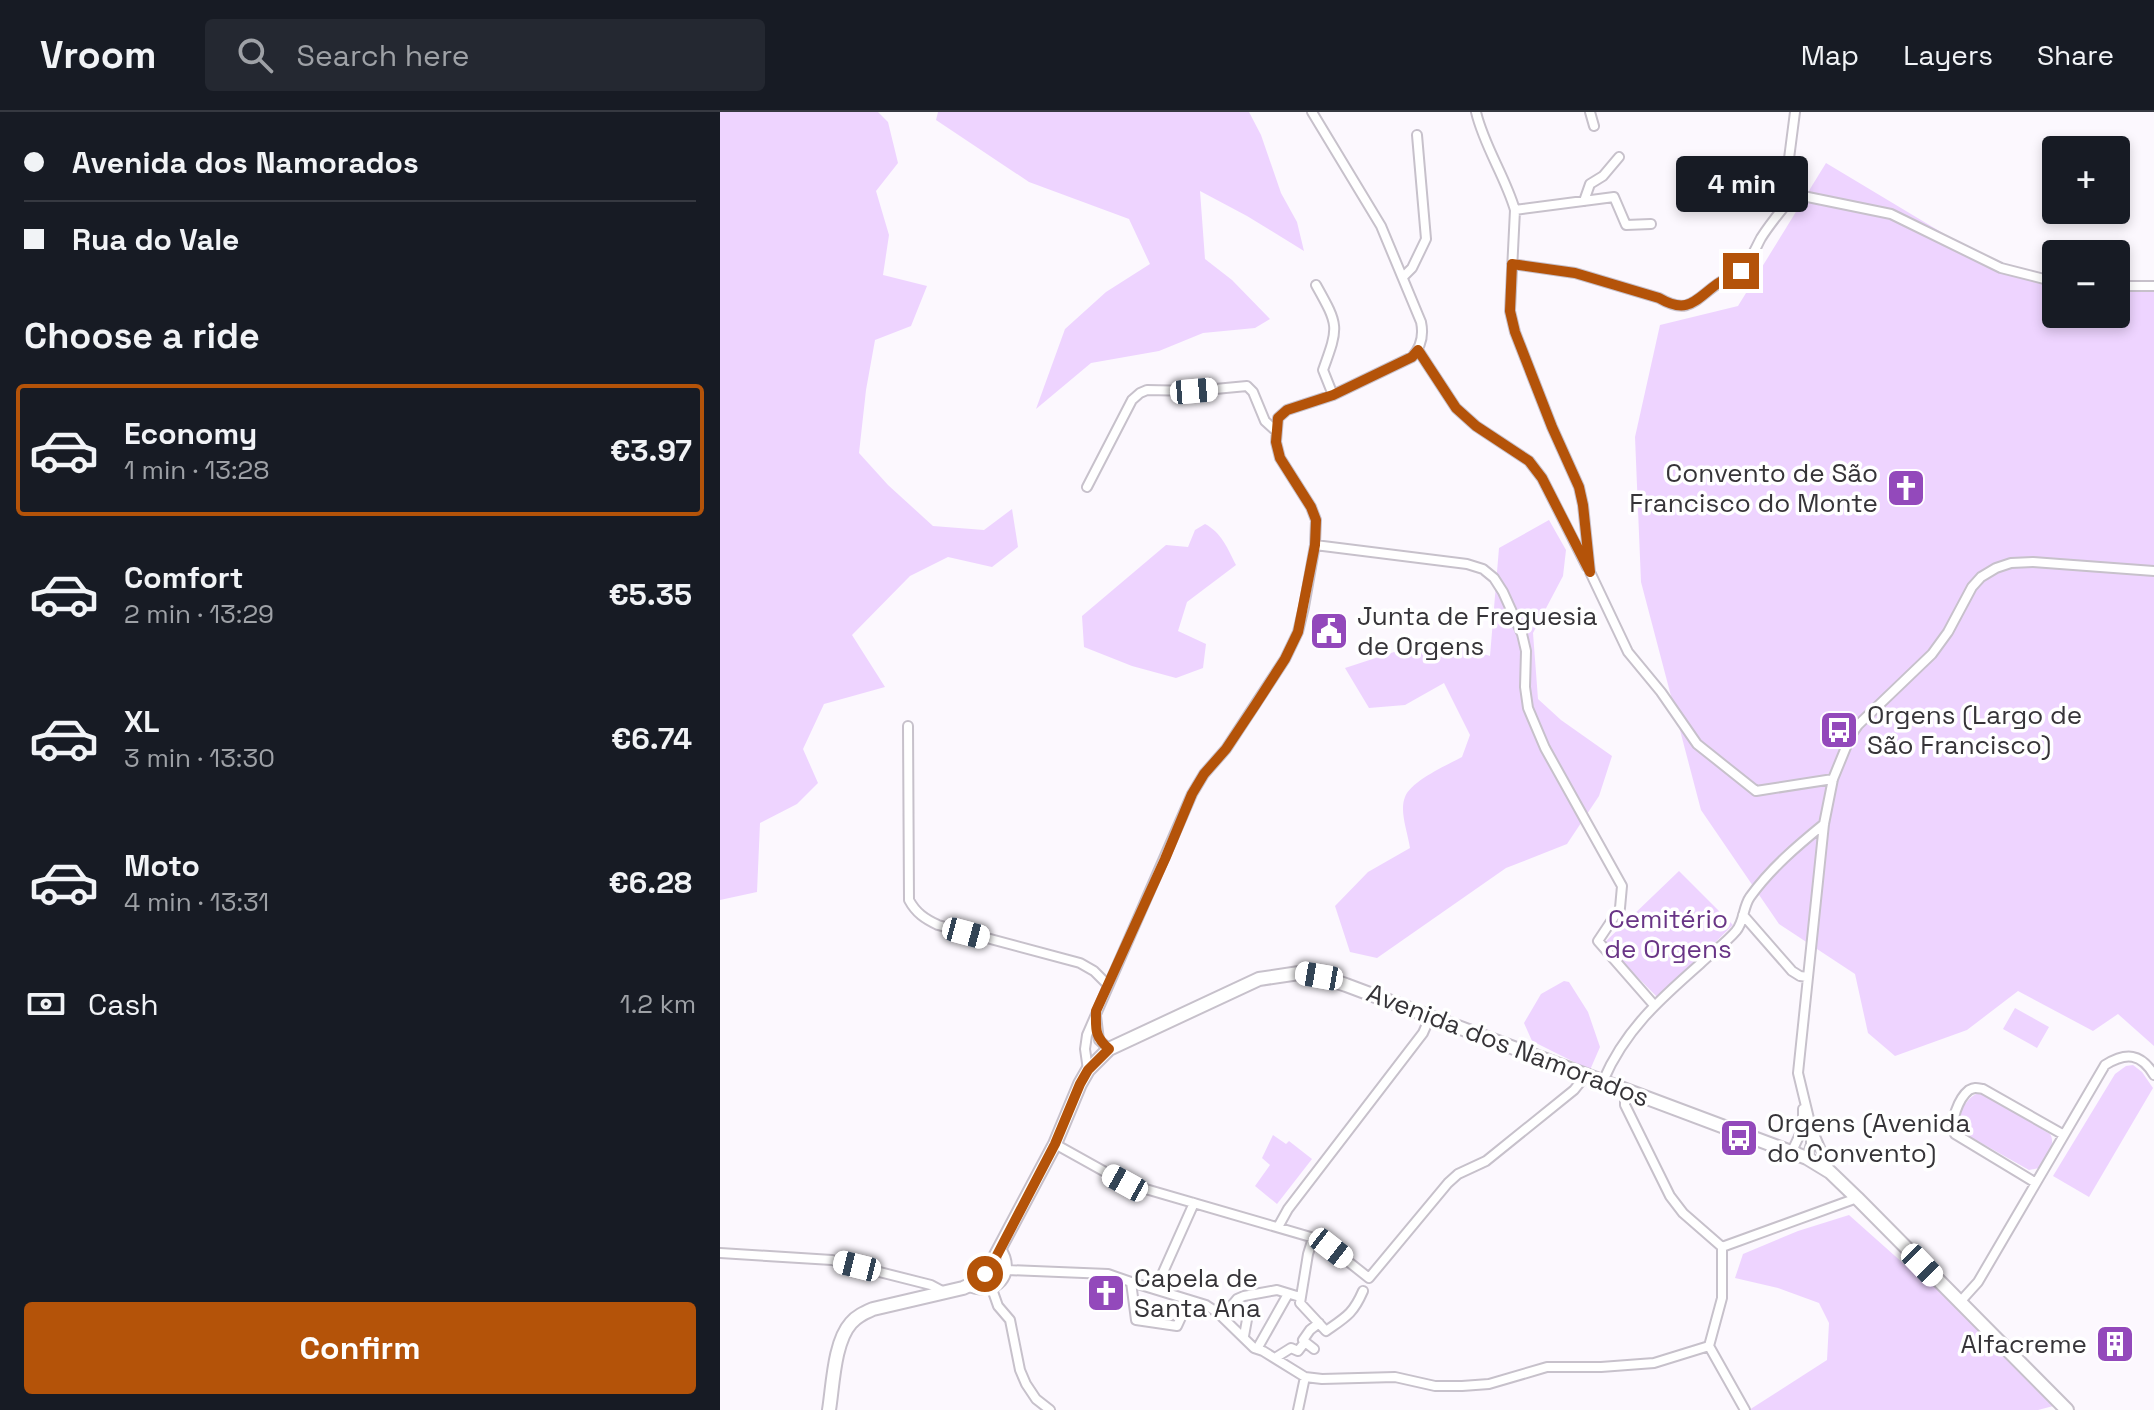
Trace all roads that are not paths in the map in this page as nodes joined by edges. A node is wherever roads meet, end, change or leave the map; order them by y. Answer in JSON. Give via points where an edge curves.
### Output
{"nodes":[{"id":1,"x":1312,"y":112,"type":"edge"},
{"id":2,"x":1476,"y":112,"type":"edge"},
{"id":3,"x":1590,"y":112,"type":"edge"},
{"id":4,"x":1795,"y":112,"type":"edge"},
{"id":5,"x":1594,"y":126,"type":"dead end"},
{"id":6,"x":1417,"y":135,"type":"dead end"},
{"id":7,"x":1619,"y":157,"type":"dead end"},
{"id":8,"x":1796,"y":192,"type":"junction"},
{"id":9,"x":1584,"y":201,"type":"junction"},
{"id":10,"x":1515,"y":210,"type":"junction"},
{"id":11,"x":1651,"y":224,"type":"dead end"},
{"id":12,"x":1512,"y":264,"type":"junction"},
{"id":13,"x":1403,"y":277,"type":"junction"},
{"id":14,"x":2042,"y":278,"type":"edge"},
{"id":15,"x":1316,"y":285,"type":"dead end"},
{"id":16,"x":2130,"y":286,"type":"edge"},
{"id":17,"x":2154,"y":286,"type":"edge"},
{"id":18,"x":1418,"y":350,"type":"junction"},
{"id":19,"x":1333,"y":395,"type":"junction"},
{"id":20,"x":1276,"y":431,"type":"junction"},
{"id":21,"x":1087,"y":487,"type":"dead end"},
{"id":22,"x":1315,"y":545,"type":"junction"},
{"id":23,"x":2154,"y":571,"type":"edge"},
{"id":24,"x":1590,"y":572,"type":"junction"},
{"id":25,"x":908,"y":726,"type":"dead end"},
{"id":26,"x":1833,"y":779,"type":"junction"},
{"id":27,"x":1824,"y":824,"type":"junction"},
{"id":28,"x":1743,"y":915,"type":"junction"},
{"id":29,"x":1808,"y":977,"type":"junction"},
{"id":30,"x":1108,"y":985,"type":"junction"},
{"id":31,"x":1654,"y":1005,"type":"junction"},
{"id":32,"x":1096,"y":1011,"type":"junction"},
{"id":33,"x":1430,"y":1017,"type":"junction"},
{"id":34,"x":1109,"y":1049,"type":"junction"},
{"id":35,"x":1088,"y":1070,"type":"junction"},
{"id":36,"x":1586,"y":1075,"type":"junction"},
{"id":37,"x":2154,"y":1075,"type":"edge"},
{"id":38,"x":1603,"y":1081,"type":"junction"},
{"id":39,"x":1625,"y":1090,"type":"junction"},
{"id":40,"x":1803,"y":1100,"type":"junction"},
{"id":41,"x":1811,"y":1127,"type":"junction"},
{"id":42,"x":2064,"y":1135,"type":"junction"},
{"id":43,"x":1055,"y":1144,"type":"junction"},
{"id":44,"x":1792,"y":1151,"type":"junction"},
{"id":45,"x":1807,"y":1158,"type":"junction"},
{"id":46,"x":1830,"y":1172,"type":"junction"},
{"id":47,"x":2036,"y":1183,"type":"junction"},
{"id":48,"x":1857,"y":1198,"type":"junction"},
{"id":49,"x":1194,"y":1203,"type":"junction"},
{"id":50,"x":1278,"y":1227,"type":"junction"},
{"id":51,"x":1313,"y":1238,"type":"junction"},
{"id":52,"x":1000,"y":1247,"type":"junction"},
{"id":53,"x":1722,"y":1247,"type":"junction"},
{"id":54,"x":720,"y":1253,"type":"edge"},
{"id":55,"x":1007,"y":1270,"type":"junction"},
{"id":56,"x":1131,"y":1282,"type":"junction"},
{"id":57,"x":967,"y":1286,"type":"junction"},
{"id":58,"x":1156,"y":1288,"type":"junction"},
{"id":59,"x":992,"y":1289,"type":"junction"},
{"id":60,"x":1363,"y":1291,"type":"dead end"},
{"id":61,"x":947,"y":1293,"type":"junction"},
{"id":62,"x":1288,"y":1294,"type":"junction"},
{"id":63,"x":1300,"y":1297,"type":"junction"},
{"id":64,"x":1189,"y":1300,"type":"junction"},
{"id":65,"x":1959,"y":1303,"type":"junction"},
{"id":66,"x":1248,"y":1314,"type":"dead end"},
{"id":67,"x":1222,"y":1317,"type":"junction"},
{"id":68,"x":1317,"y":1321,"type":"junction"},
{"id":69,"x":1298,"y":1328,"type":"dead end"},
{"id":70,"x":1244,"y":1336,"type":"junction"},
{"id":71,"x":1306,"y":1338,"type":"junction"},
{"id":72,"x":1709,"y":1346,"type":"junction"},
{"id":73,"x":1257,"y":1349,"type":"junction"},
{"id":74,"x":1314,"y":1349,"type":"dead end"},
{"id":75,"x":1275,"y":1358,"type":"junction"},
{"id":76,"x":1305,"y":1377,"type":"junction"},
{"id":77,"x":829,"y":1410,"type":"edge"},
{"id":78,"x":1050,"y":1410,"type":"edge"},
{"id":79,"x":1298,"y":1410,"type":"edge"},
{"id":80,"x":1745,"y":1410,"type":"edge"},
{"id":81,"x":2067,"y":1410,"type":"edge"}],
"edges":[{"from":1,"to":13,"type":"street","via":[[1381,226]]},
{"from":2,"to":10,"type":"street"},
{"from":3,"to":5,"type":"street"},
{"from":4,"to":8,"type":"street","via":[[1787,174]]},
{"from":6,"to":13,"type":"street","via":[[1426,239]]},
{"from":7,"to":9,"type":"street","via":[[1590,184]]},
{"from":8,"to":12,"type":"street","via":[[1741,271],[1687,306],[1575,273]]},
{"from":8,"to":14,"type":"street","via":[[1891,214],[2001,268]]},
{"from":9,"to":10,"type":"street"},
{"from":9,"to":11,"type":"street","via":[[1614,197],[1626,225]]},
{"from":10,"to":12,"type":"street"},
{"from":12,"to":24,"type":"street","via":[[1512,322],[1579,487]]},
{"from":13,"to":18,"type":"street","via":[[1423,328]]},
{"from":15,"to":19,"type":"street","via":[[1335,327],[1323,370]]},
{"from":16,"to":17,"type":"street"},
{"from":18,"to":19,"type":"street"},
{"from":18,"to":24,"type":"street","via":[[1456,408],[1529,461]]},
{"from":19,"to":20,"type":"street","via":[[1287,410],[1278,418]]},
{"from":20,"to":21,"type":"street","via":[[1247,386],[1147,390],[1132,400]]},
{"from":20,"to":22,"type":"street","via":[[1280,458],[1316,520]]},
{"from":22,"to":30,"type":"street","via":[[1297,636],[1192,794]]},
{"from":22,"to":31,"type":"street","via":[[1467,564],[1494,578],[1522,634],[1528,708],[1622,886],[1620,908],[1598,941]]},
{"from":23,"to":26,"type":"street","via":[[2022,562],[1981,577],[1932,654],[1858,725]]},
{"from":24,"to":26,"type":"street","via":[[1628,652],[1697,744],[1756,791]]},
{"from":25,"to":30,"type":"street","via":[[909,900],[915,910],[938,925],[1080,963]]},
{"from":26,"to":27,"type":"street"},
{"from":27,"to":28,"type":"street","via":[[1767,874],[1747,900]]},
{"from":27,"to":29,"type":"street"},
{"from":28,"to":29,"type":"street","via":[[1792,971]]},
{"from":28,"to":31,"type":"street","via":[[1738,929]]},
{"from":29,"to":40,"type":"street","via":[[1798,1073]]},
{"from":30,"to":32,"type":"street"},
{"from":31,"to":38,"type":"street","via":[[1631,1031]]},
{"from":32,"to":34,"type":"street","via":[[1099,1040]]},
{"from":32,"to":35,"type":"street","via":[[1085,1049]]},
{"from":33,"to":34,"type":"street","name":"Avenida dos Namorados","via":[[1299,973],[1259,979]]},
{"from":33,"to":36,"type":"street","name":"Avenida dos Namorados"},
{"from":33,"to":50,"type":"street"},
{"from":34,"to":35,"type":"street","name":"Avenida dos Namorados"},
{"from":35,"to":43,"type":"street","name":"Avenida dos Namorados"},
{"from":36,"to":38,"type":"street","name":"Avenida dos Namorados"},
{"from":36,"to":51,"type":"street","via":[[1486,1161],[1448,1183],[1369,1278]]},
{"from":37,"to":42,"type":"street","via":[[2141,1059],[2132,1057],[2105,1065]]},
{"from":38,"to":39,"type":"street","name":"Avenida dos Namorados"},
{"from":39,"to":44,"type":"street","name":"Avenida dos Namorados"},
{"from":39,"to":53,"type":"street","via":[[1625,1105],[1670,1196]]},
{"from":40,"to":41,"type":"street"},
{"from":40,"to":44,"type":"street","via":[[1803,1128]]},
{"from":41,"to":45,"type":"street"},
{"from":41,"to":46,"type":"street"},
{"from":42,"to":47,"type":"street"},
{"from":42,"to":47,"type":"street","via":[[1983,1089],[1968,1091],[1952,1118],[1955,1134]]},
{"from":43,"to":49,"type":"street","via":[[1125,1183]]},
{"from":43,"to":52,"type":"street","name":"Avenida dos Namorados"},
{"from":44,"to":45,"type":"street","name":"Avenida dos Namorados"},
{"from":45,"to":46,"type":"street","name":"Avenida dos Namorados"},
{"from":46,"to":48,"type":"street","name":"Avenida dos Namorados"},
{"from":47,"to":65,"type":"street","via":[[1978,1282]]},
{"from":48,"to":53,"type":"street"},
{"from":48,"to":65,"type":"street","name":"Avenida dos Namorados"},
{"from":49,"to":50,"type":"street"},
{"from":49,"to":58,"type":"street"},
{"from":50,"to":51,"type":"street"},
{"from":51,"to":63,"type":"street"},
{"from":52,"to":55,"type":"street"},
{"from":52,"to":57,"type":"street","name":"Avenida dos Namorados","via":[[987,1272]]},
{"from":53,"to":72,"type":"street","via":[[1722,1298]]},
{"from":54,"to":61,"type":"street","via":[[832,1260]]},
{"from":55,"to":56,"type":"street","via":[[1108,1274]]},
{"from":55,"to":59,"type":"street"},
{"from":56,"to":58,"type":"street"},
{"from":56,"to":64,"type":"street","via":[[1136,1320],[1177,1326]]},
{"from":57,"to":59,"type":"street"},
{"from":57,"to":61,"type":"street","name":"Avenida dos Namorados"},
{"from":58,"to":64,"type":"street"},
{"from":59,"to":78,"type":"street","via":[[1010,1320],[1026,1384]]},
{"from":60,"to":68,"type":"street","via":[[1355,1309],[1326,1331]]},
{"from":61,"to":77,"type":"street","name":"Avenida dos Namorados","via":[[873,1309],[850,1324],[841,1341]]},
{"from":62,"to":63,"type":"street"},
{"from":62,"to":67,"type":"street","via":[[1277,1290],[1240,1298]]},
{"from":62,"to":73,"type":"street"},
{"from":63,"to":68,"type":"street"},
{"from":64,"to":67,"type":"street"},
{"from":65,"to":81,"type":"street","name":"Avenida dos Namorados"},
{"from":66,"to":70,"type":"street"},
{"from":67,"to":70,"type":"street"},
{"from":68,"to":71,"type":"street"},
{"from":69,"to":71,"type":"street"},
{"from":70,"to":73,"type":"street"},
{"from":71,"to":74,"type":"street"},
{"from":71,"to":75,"type":"street","via":[[1298,1351],[1291,1348]]},
{"from":72,"to":76,"type":"street","via":[[1654,1363],[1547,1367],[1489,1384],[1435,1386],[1395,1377]]},
{"from":72,"to":80,"type":"street"},
{"from":73,"to":75,"type":"street"},
{"from":75,"to":76,"type":"street"},
{"from":76,"to":79,"type":"street"}]}
